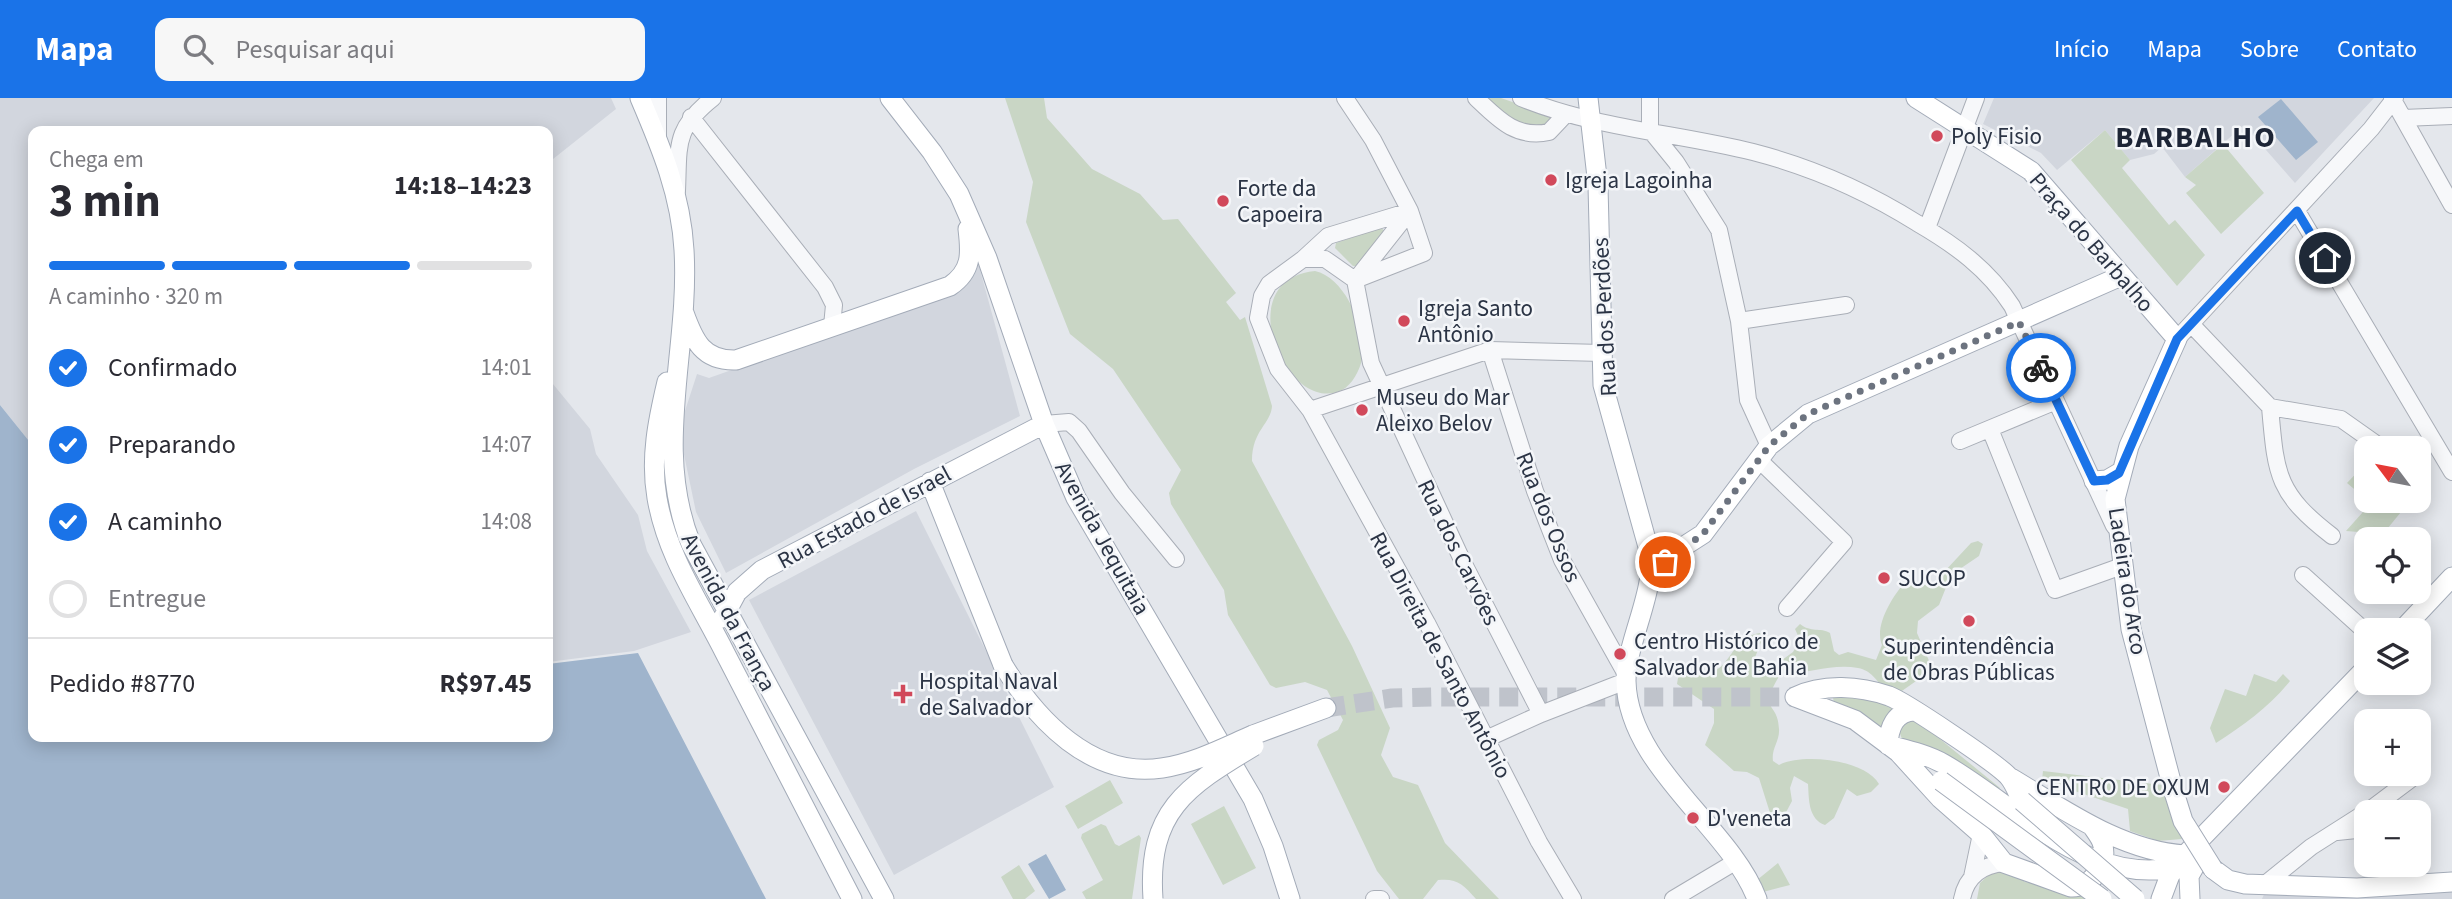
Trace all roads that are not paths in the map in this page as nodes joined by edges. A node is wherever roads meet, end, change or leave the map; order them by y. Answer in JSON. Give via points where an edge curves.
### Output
{"nodes":[{"id":1,"x":640,"y":98,"type":"edge"},
{"id":2,"x":658,"y":98,"type":"edge"},
{"id":3,"x":713,"y":98,"type":"edge"},
{"id":4,"x":890,"y":98,"type":"edge"},
{"id":5,"x":1345,"y":98,"type":"edge"},
{"id":6,"x":1476,"y":98,"type":"edge"},
{"id":7,"x":1521,"y":98,"type":"edge"},
{"id":8,"x":1588,"y":98,"type":"edge"},
{"id":9,"x":1650,"y":98,"type":"edge"},
{"id":10,"x":1916,"y":98,"type":"edge"},
{"id":11,"x":1976,"y":98,"type":"edge"},
{"id":12,"x":2393,"y":99,"type":"edge"},
{"id":13,"x":1566,"y":114,"type":"junction"},
{"id":14,"x":2452,"y":116,"type":"edge"},
{"id":15,"x":691,"y":117,"type":"junction"},
{"id":16,"x":2403,"y":118,"type":"junction"},
{"id":17,"x":1591,"y":120,"type":"junction"},
{"id":18,"x":1650,"y":130,"type":"junction"},
{"id":19,"x":1965,"y":130,"type":"junction"},
{"id":20,"x":658,"y":140,"type":"junction"},
{"id":21,"x":677,"y":198,"type":"junction"},
{"id":22,"x":2452,"y":205,"type":"edge"},
{"id":23,"x":966,"y":209,"type":"junction"},
{"id":24,"x":1410,"y":211,"type":"junction"},
{"id":25,"x":2297,"y":211,"type":"junction"},
{"id":26,"x":1927,"y":228,"type":"junction"},
{"id":27,"x":1303,"y":259,"type":"junction"},
{"id":28,"x":2121,"y":276,"type":"junction"},
{"id":29,"x":1355,"y":280,"type":"junction"},
{"id":30,"x":1846,"y":305,"type":"dead end"},
{"id":31,"x":683,"y":309,"type":"junction"},
{"id":32,"x":1740,"y":321,"type":"junction"},
{"id":33,"x":2019,"y":322,"type":"junction"},
{"id":34,"x":2191,"y":324,"type":"junction"},
{"id":35,"x":832,"y":326,"type":"junction"},
{"id":36,"x":2177,"y":339,"type":"junction"},
{"id":37,"x":1490,"y":350,"type":"junction"},
{"id":38,"x":1602,"y":353,"type":"junction"},
{"id":39,"x":1384,"y":387,"type":"junction"},
{"id":40,"x":2056,"y":401,"type":"junction"},
{"id":41,"x":2270,"y":407,"type":"junction"},
{"id":42,"x":1310,"y":410,"type":"junction"},
{"id":43,"x":1044,"y":424,"type":"junction"},
{"id":44,"x":1990,"y":429,"type":"junction"},
{"id":45,"x":2365,"y":436,"type":"edge"},
{"id":46,"x":1960,"y":441,"type":"dead end"},
{"id":47,"x":1764,"y":453,"type":"junction"},
{"id":48,"x":2452,"y":472,"type":"edge"},
{"id":49,"x":2119,"y":473,"type":"junction"},
{"id":50,"x":2094,"y":481,"type":"junction"},
{"id":51,"x":930,"y":482,"type":"junction"},
{"id":52,"x":1644,"y":532,"type":"junction"},
{"id":53,"x":2117,"y":532,"type":"junction"},
{"id":54,"x":2332,"y":536,"type":"dead end"},
{"id":55,"x":1675,"y":552,"type":"junction"},
{"id":56,"x":1176,"y":559,"type":"dead end"},
{"id":57,"x":2122,"y":566,"type":"junction"},
{"id":58,"x":1655,"y":572,"type":"junction"},
{"id":59,"x":2302,"y":575,"type":"dead end"},
{"id":60,"x":2452,"y":577,"type":"edge"},
{"id":61,"x":2452,"y":596,"type":"edge"},
{"id":62,"x":1787,"y":608,"type":"dead end"},
{"id":63,"x":726,"y":609,"type":"junction"},
{"id":64,"x":2413,"y":618,"type":"edge"},
{"id":65,"x":2431,"y":618,"type":"edge"},
{"id":66,"x":2354,"y":621,"type":"edge"},
{"id":67,"x":720,"y":642,"type":"junction"},
{"id":68,"x":1627,"y":679,"type":"junction"},
{"id":69,"x":2354,"y":683,"type":"edge"},
{"id":70,"x":2357,"y":695,"type":"edge"},
{"id":71,"x":1326,"y":708,"type":"tunnel mouth"},
{"id":72,"x":1914,"y":711,"type":"junction"},
{"id":73,"x":1541,"y":714,"type":"junction"},
{"id":74,"x":1256,"y":739,"type":"junction"},
{"id":75,"x":1486,"y":739,"type":"junction"},
{"id":76,"x":1893,"y":749,"type":"junction"},
{"id":77,"x":2009,"y":777,"type":"junction"},
{"id":78,"x":2401,"y":786,"type":"edge"},
{"id":79,"x":2382,"y":800,"type":"edge"},
{"id":80,"x":2354,"y":819,"type":"edge"},
{"id":81,"x":2092,"y":826,"type":"junction"},
{"id":82,"x":2354,"y":830,"type":"edge"},
{"id":83,"x":2335,"y":831,"type":"junction"},
{"id":84,"x":1981,"y":834,"type":"junction"},
{"id":85,"x":1735,"y":862,"type":"junction"},
{"id":86,"x":2004,"y":863,"type":"junction"},
{"id":87,"x":2204,"y":865,"type":"junction"},
{"id":88,"x":2099,"y":872,"type":"junction"},
{"id":89,"x":2170,"y":875,"type":"junction"},
{"id":90,"x":1972,"y":877,"type":"junction"},
{"id":91,"x":2452,"y":882,"type":"edge"},
{"id":92,"x":2255,"y":889,"type":"edge"},
{"id":93,"x":852,"y":899,"type":"edge"},
{"id":94,"x":884,"y":899,"type":"edge"},
{"id":95,"x":1153,"y":899,"type":"edge"},
{"id":96,"x":1290,"y":899,"type":"edge"},
{"id":97,"x":1374,"y":899,"type":"edge"},
{"id":98,"x":1381,"y":899,"type":"edge"},
{"id":99,"x":1573,"y":899,"type":"edge"},
{"id":100,"x":1673,"y":899,"type":"edge"},
{"id":101,"x":1757,"y":899,"type":"edge"},
{"id":102,"x":1962,"y":899,"type":"edge"},
{"id":103,"x":2102,"y":899,"type":"edge"},
{"id":104,"x":2135,"y":899,"type":"edge"},
{"id":105,"x":2161,"y":899,"type":"edge"},
{"id":106,"x":2190,"y":899,"type":"edge"},
{"id":107,"x":2235,"y":899,"type":"edge"}],
"edges":[{"from":1,"to":20,"type":"main road"},
{"from":2,"to":20,"type":"street"},
{"from":3,"to":15,"type":"street"},
{"from":4,"to":23,"type":"main road","name":"Avenida Jequitaia","via":[[932,152]]},
{"from":5,"to":24,"type":"street"},
{"from":6,"to":13,"type":"street","via":[[1500,121],[1524,134],[1549,132]]},
{"from":7,"to":13,"type":"street"},
{"from":8,"to":17,"type":"main road","name":"Rua dos Perdões"},
{"from":9,"to":18,"type":"street"},
{"from":10,"to":19,"type":"main road","name":"Praça do Barbalho"},
{"from":11,"to":19,"type":"street"},
{"from":12,"to":16,"type":"street"},
{"from":12,"to":25,"type":"street"},
{"from":13,"to":17,"type":"street"},
{"from":14,"to":16,"type":"street"},
{"from":15,"to":21,"type":"street","via":[[680,137]]},
{"from":15,"to":35,"type":"street","via":[[825,286],[834,306]]},
{"from":16,"to":22,"type":"street"},
{"from":17,"to":18,"type":"street"},
{"from":17,"to":38,"type":"main road","name":"Rua dos Perdões","via":[[1598,186]]},
{"from":18,"to":26,"type":"street","via":[[1754,152],[1825,175]]},
{"from":18,"to":32,"type":"street","via":[[1712,215],[1727,258]]},
{"from":19,"to":26,"type":"street"},
{"from":19,"to":28,"type":"main road","name":"Praça do Barbalho","via":[[2031,171]]},
{"from":20,"to":21,"type":"main road"},
{"from":21,"to":31,"type":"main road","via":[[684,249]]},
{"from":23,"to":35,"type":"main road","via":[[971,256],[958,281]]},
{"from":23,"to":43,"type":"main road","name":"Avenida Jequitaia"},
{"from":24,"to":27,"type":"street","name":"Rua Direita de Santo Antônio","via":[[1328,236]]},
{"from":24,"to":29,"type":"street"},
{"from":24,"to":29,"type":"street","via":[[1424,253]]},
{"from":25,"to":34,"type":"street"},
{"from":25,"to":48,"type":"street"},
{"from":26,"to":33,"type":"street","via":[[1992,279]]},
{"from":27,"to":29,"type":"street","via":[[1325,259]]},
{"from":27,"to":42,"type":"street","name":"Rua Direita de Santo Antônio","via":[[1269,284],[1258,318],[1278,369]]},
{"from":28,"to":33,"type":"main road"},
{"from":28,"to":36,"type":"main road","name":"Praça do Barbalho"},
{"from":29,"to":39,"type":"street","name":"Rua dos Carvões","via":[[1371,363]]},
{"from":30,"to":32,"type":"street"},
{"from":31,"to":35,"type":"main road","via":[[698,345],[708,355],[724,360]]},
{"from":31,"to":63,"type":"main road","name":"Avenida da França","via":[[673,484],[691,544]]},
{"from":31,"to":67,"type":"main road","name":"Avenida da França","via":[[657,428],[656,497],[683,579]]},
{"from":32,"to":47,"type":"street","via":[[1748,400]]},
{"from":33,"to":40,"type":"street"},
{"from":33,"to":47,"type":"main road","via":[[1808,414]]},
{"from":34,"to":36,"type":"street"},
{"from":34,"to":41,"type":"street"},
{"from":36,"to":49,"type":"main road","name":"Ladeira do Arco"},
{"from":37,"to":38,"type":"street"},
{"from":37,"to":39,"type":"street"},
{"from":37,"to":68,"type":"street","name":"Rua dos Ossos","via":[[1562,560]]},
{"from":38,"to":52,"type":"main road","name":"Rua dos Perdões","via":[[1603,386]]},
{"from":39,"to":42,"type":"street"},
{"from":39,"to":73,"type":"street","name":"Rua dos Carvões","via":[[1457,550]]},
{"from":40,"to":44,"type":"street"},
{"from":40,"to":50,"type":"street"},
{"from":41,"to":45,"type":"street","via":[[2341,419]]},
{"from":41,"to":54,"type":"street","via":[[2280,479],[2296,507]]},
{"from":42,"to":75,"type":"street","name":"Rua Direita de Santo Antônio"},
{"from":43,"to":51,"type":"main road","name":"Rua Estado de Israel"},
{"from":43,"to":56,"type":"street","via":[[1069,422],[1079,431]]},
{"from":43,"to":96,"type":"main road","name":"Avenida Jequitaia","via":[[1095,533],[1253,799]]},
{"from":44,"to":46,"type":"street"},
{"from":44,"to":57,"type":"street","via":[[2055,590]]},
{"from":47,"to":55,"type":"main road","via":[[1703,534]]},
{"from":47,"to":62,"type":"street","via":[[1844,542]]},
{"from":49,"to":50,"type":"main road"},
{"from":49,"to":53,"type":"main road","name":"Ladeira do Arco"},
{"from":50,"to":53,"type":"street"},
{"from":51,"to":63,"type":"main road","name":"Rua Estado de Israel","via":[[761,570]]},
{"from":51,"to":74,"type":"main road","bridge":true,"via":[[1003,665],[1029,705],[1054,730],[1088,754],[1113,764],[1159,769]]},
{"from":52,"to":55,"type":"main road"},
{"from":52,"to":58,"type":"main road","name":"Rua dos Perdões"},
{"from":53,"to":57,"type":"main road","name":"Ladeira do Arco"},
{"from":55,"to":58,"type":"main road"},
{"from":57,"to":87,"type":"main road","name":"Ladeira do Arco","bridge":true,"via":[[2131,629],[2174,789]]},
{"from":58,"to":68,"type":"main road","via":[[1648,582]]},
{"from":59,"to":66,"type":"street"},
{"from":60,"to":64,"type":"main road"},
{"from":61,"to":65,"type":"main road"},
{"from":63,"to":67,"type":"main road","name":"Rua Estado de Israel"},
{"from":63,"to":94,"type":"main road","name":"Avenida da França"},
{"from":67,"to":93,"type":"main road","name":"Avenida da França"},
{"from":68,"to":73,"type":"street"},
{"from":68,"to":85,"type":"main road","via":[[1636,720],[1660,765]]},
{"from":69,"to":87,"type":"main road"},
{"from":70,"to":87,"type":"main road"},
{"from":71,"to":74,"type":"main road"},
{"from":72,"to":76,"type":"main road","via":[[1904,712],[1894,721]]},
{"from":72,"to":76,"type":"main road","via":[[1893,697],[1862,689],[1809,690],[1795,697],[1855,720]]},
{"from":72,"to":77,"type":"main road"},
{"from":73,"to":75,"type":"street"},
{"from":74,"to":95,"type":"main road","bridge":true,"via":[[1194,783],[1175,803],[1157,843]]},
{"from":75,"to":99,"type":"street","name":"Rua Direita de Santo Antônio"},
{"from":76,"to":84,"type":"main road"},
{"from":76,"to":88,"type":"main road","via":[[1941,763],[2065,856]]},
{"from":76,"to":103,"type":"main road","bridge":true},
{"from":77,"to":81,"type":"main road"},
{"from":77,"to":104,"type":"main road","bridge":true,"via":[[2022,801]]},
{"from":78,"to":79,"type":"street"},
{"from":80,"to":83,"type":"street"},
{"from":81,"to":87,"type":"main road"},
{"from":81,"to":88,"type":"main road","via":[[2104,846]]},
{"from":82,"to":83,"type":"street"},
{"from":83,"to":92,"type":"street"},
{"from":84,"to":86,"type":"main road"},
{"from":84,"to":90,"type":"street"},
{"from":85,"to":100,"type":"street"},
{"from":85,"to":101,"type":"main road"},
{"from":86,"to":88,"type":"main road","via":[[2075,888]]},
{"from":86,"to":90,"type":"street","via":[[1991,864]]},
{"from":87,"to":89,"type":"main road"},
{"from":87,"to":92,"type":"main road"},
{"from":87,"to":106,"type":"main road","via":[[2188,885]]},
{"from":87,"to":107,"type":"main road","name":"Ladeira do Arco"},
{"from":88,"to":89,"type":"main road","via":[[2151,879]]},
{"from":89,"to":105,"type":"main road"},
{"from":90,"to":102,"type":"street"},
{"from":91,"to":92,"type":"main road"},
{"from":97,"to":98,"type":"street"}]}
